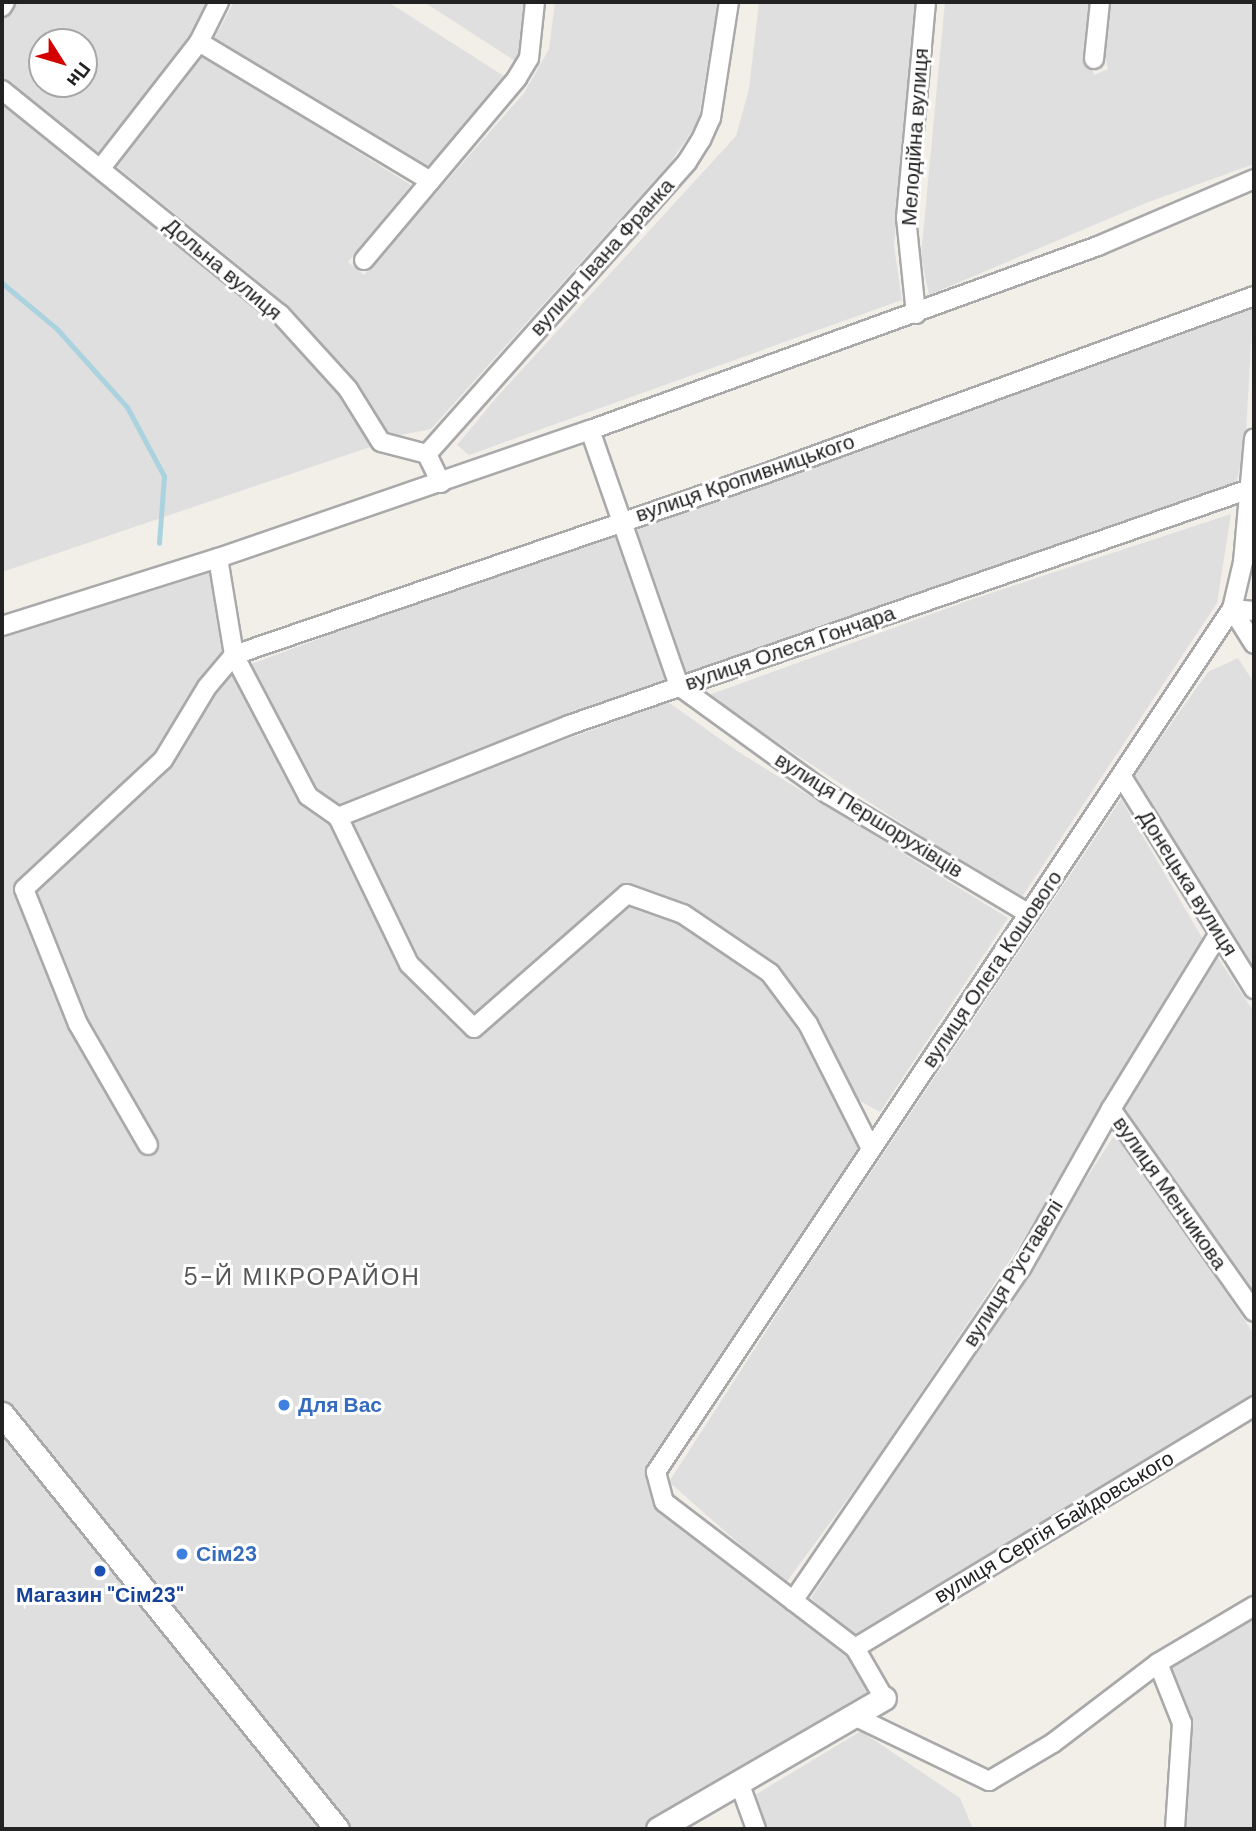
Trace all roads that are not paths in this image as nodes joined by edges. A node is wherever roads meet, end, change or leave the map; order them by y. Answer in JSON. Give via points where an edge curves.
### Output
{"nodes":[{"id":1,"x":5,"y":2,"type":"edge"},
{"id":2,"x":219,"y":2,"type":"edge"},
{"id":3,"x":535,"y":2,"type":"edge"},
{"id":4,"x":729,"y":2,"type":"edge"},
{"id":5,"x":926,"y":2,"type":"edge"},
{"id":6,"x":1100,"y":2,"type":"edge"},
{"id":7,"x":2,"y":7,"type":"edge"},
{"id":8,"x":199,"y":42,"type":"junction"},
{"id":9,"x":1094,"y":59,"type":"dead end"},
{"id":10,"x":2,"y":90,"type":"edge"},
{"id":11,"x":101,"y":168,"type":"junction"},
{"id":12,"x":1254,"y":179,"type":"edge"},
{"id":13,"x":430,"y":181,"type":"junction"},
{"id":14,"x":364,"y":260,"type":"dead end"},
{"id":15,"x":1254,"y":296,"type":"edge"},
{"id":16,"x":916,"y":314,"type":"junction"},
{"id":17,"x":590,"y":430,"type":"junction"},
{"id":18,"x":1254,"y":438,"type":"edge"},
{"id":19,"x":427,"y":454,"type":"junction"},
{"id":20,"x":441,"y":483,"type":"junction"},
{"id":21,"x":1247,"y":490,"type":"junction"},
{"id":22,"x":624,"y":518,"type":"junction"},
{"id":23,"x":218,"y":558,"type":"junction"},
{"id":24,"x":1232,"y":609,"type":"junction"},
{"id":25,"x":1254,"y":611,"type":"edge"},
{"id":26,"x":2,"y":626,"type":"edge"},
{"id":27,"x":1254,"y":644,"type":"edge"},
{"id":28,"x":234,"y":654,"type":"junction"},
{"id":29,"x":679,"y":686,"type":"junction"},
{"id":30,"x":1122,"y":777,"type":"junction"},
{"id":31,"x":338,"y":817,"type":"junction"},
{"id":32,"x":1029,"y":914,"type":"junction"},
{"id":33,"x":1218,"y":935,"type":"junction"},
{"id":34,"x":1254,"y":989,"type":"edge"},
{"id":35,"x":1111,"y":1109,"type":"junction"},
{"id":36,"x":148,"y":1145,"type":"dead end"},
{"id":37,"x":870,"y":1147,"type":"junction"},
{"id":38,"x":1254,"y":1311,"type":"edge"},
{"id":39,"x":1254,"y":1406,"type":"edge"},
{"id":40,"x":2,"y":1414,"type":"edge"},
{"id":41,"x":793,"y":1601,"type":"junction"},
{"id":42,"x":1254,"y":1606,"type":"edge"},
{"id":43,"x":855,"y":1648,"type":"junction"},
{"id":44,"x":1158,"y":1663,"type":"junction"},
{"id":45,"x":884,"y":1698,"type":"joint"},
{"id":46,"x":854,"y":1716,"type":"junction"},
{"id":47,"x":739,"y":1782,"type":"junction"},
{"id":48,"x":337,"y":1829,"type":"edge"},
{"id":49,"x":658,"y":1829,"type":"edge"},
{"id":50,"x":756,"y":1829,"type":"edge"},
{"id":51,"x":1175,"y":1829,"type":"edge"}],
"edges":[{"from":1,"to":7,"type":"street"},
{"from":2,"to":8,"type":"street"},
{"from":3,"to":13,"type":"street","via":[[528,58],[517,78]]},
{"from":4,"to":19,"type":"street","name":"вулиця Івана Франка","via":[[711,118],[687,162]]},
{"from":5,"to":16,"type":"street","name":"Мелодійна вулиця","via":[[906,218]]},
{"from":6,"to":9,"type":"street"},
{"from":8,"to":11,"type":"street"},
{"from":8,"to":13,"type":"street"},
{"from":10,"to":11,"type":"street","name":"Дольна вулиця"},
{"from":11,"to":19,"type":"street","name":"Дольна вулиця","via":[[280,314],[348,389],[381,442]]},
{"from":12,"to":16,"type":"street","via":[[1098,246]]},
{"from":13,"to":14,"type":"street"},
{"from":15,"to":22,"type":"street","name":"вулиця Кропивницького","via":[[764,474]]},
{"from":16,"to":17,"type":"street"},
{"from":17,"to":20,"type":"street"},
{"from":17,"to":22,"type":"street"},
{"from":18,"to":21,"type":"street","name":"вулиця Олега Кошового"},
{"from":19,"to":20,"type":"street"},
{"from":20,"to":23,"type":"street"},
{"from":21,"to":24,"type":"street","name":"вулиця Олега Кошового","via":[[1243,562]]},
{"from":21,"to":29,"type":"street","name":"вулиця Олеся Гончара"},
{"from":22,"to":28,"type":"street","name":"вулиця Кропивницького"},
{"from":22,"to":29,"type":"street"},
{"from":23,"to":26,"type":"street"},
{"from":23,"to":28,"type":"street"},
{"from":24,"to":25,"type":"street"},
{"from":24,"to":27,"type":"street"},
{"from":24,"to":30,"type":"street","name":"вулиця Олега Кошового"},
{"from":28,"to":31,"type":"street","via":[[308,796]]},
{"from":28,"to":36,"type":"street","via":[[207,687],[163,760],[24,889],[78,1024]]},
{"from":29,"to":31,"type":"street","name":"вулиця Олеся Гончара"},
{"from":29,"to":32,"type":"street","name":"вулиця Першорухівців","via":[[828,794]]},
{"from":30,"to":32,"type":"street","name":"вулиця Олега Кошового"},
{"from":30,"to":33,"type":"street","name":"Донецька вулиця"},
{"from":31,"to":37,"type":"street","via":[[409,964],[474,1028],[628,894],[683,914],[770,973],[807,1024]]},
{"from":32,"to":37,"type":"street","name":"вулиця Олега Кошового"},
{"from":33,"to":34,"type":"street","name":"Донецька вулиця"},
{"from":33,"to":35,"type":"street","name":"вулиця Руставелі"},
{"from":35,"to":38,"type":"street","name":"вулиця Менчикова"},
{"from":35,"to":41,"type":"street","name":"вулиця Руставелі","via":[[1021,1267]]},
{"from":37,"to":41,"type":"street","name":"вулиця Олега Кошового","via":[[656,1472],[664,1502]]},
{"from":39,"to":43,"type":"street","name":"вулиця Сергія Байдовського"},
{"from":40,"to":48,"type":"street"},
{"from":41,"to":43,"type":"street"},
{"from":42,"to":44,"type":"street"},
{"from":43,"to":45,"type":"street"},
{"from":44,"to":46,"type":"street","via":[[1053,1743],[989,1781]]},
{"from":44,"to":51,"type":"street","via":[[1182,1723]]},
{"from":45,"to":46,"type":"street"},
{"from":46,"to":47,"type":"street"},
{"from":47,"to":49,"type":"street"},
{"from":47,"to":50,"type":"street"}]}
